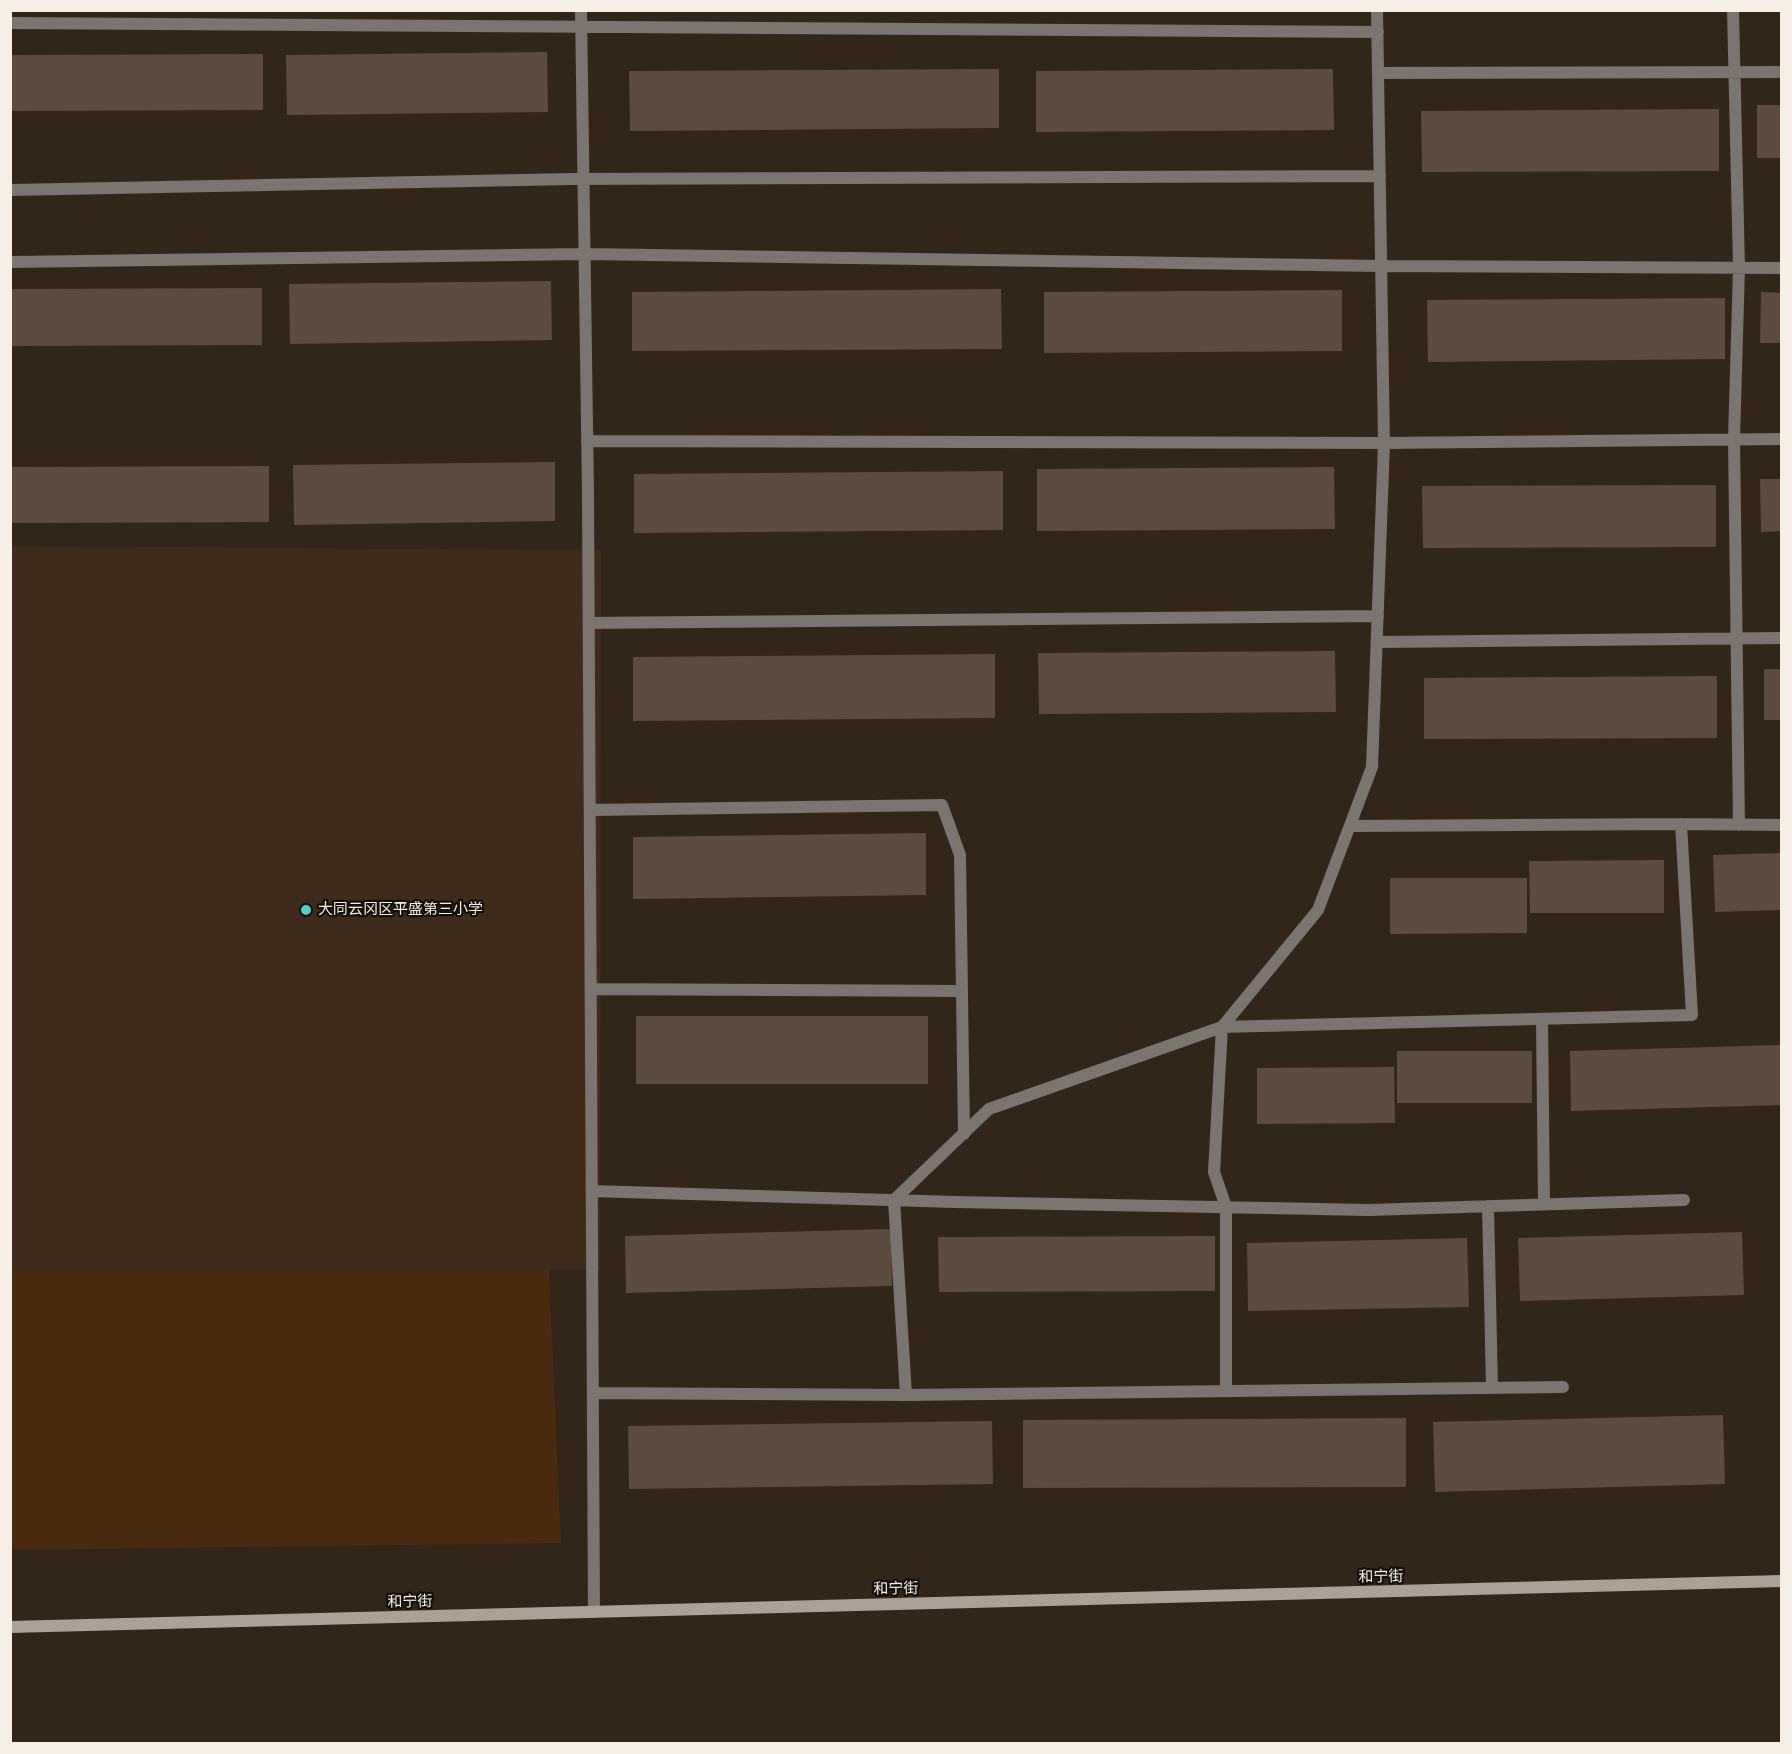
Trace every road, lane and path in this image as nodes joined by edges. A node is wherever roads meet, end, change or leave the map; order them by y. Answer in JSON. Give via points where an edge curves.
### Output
{"nodes":[{"id":1,"x":581,"y":10,"type":"edge"},
{"id":2,"x":1377,"y":10,"type":"edge"},
{"id":3,"x":1733,"y":10,"type":"edge"},
{"id":4,"x":10,"y":23,"type":"edge"},
{"id":5,"x":581,"y":27,"type":"junction"},
{"id":6,"x":1378,"y":32,"type":"junction"},
{"id":7,"x":1733,"y":72,"type":"junction"},
{"id":8,"x":1782,"y":72,"type":"edge"},
{"id":9,"x":1379,"y":73,"type":"junction"},
{"id":10,"x":1380,"y":176,"type":"junction"},
{"id":11,"x":584,"y":179,"type":"junction"},
{"id":12,"x":10,"y":189,"type":"edge"},
{"id":13,"x":585,"y":254,"type":"junction"},
{"id":14,"x":10,"y":262,"type":"edge"},
{"id":15,"x":1381,"y":266,"type":"junction"},
{"id":16,"x":1739,"y":268,"type":"junction"},
{"id":17,"x":1782,"y":268,"type":"edge"},
{"id":18,"x":1782,"y":439,"type":"edge"},
{"id":19,"x":1734,"y":440,"type":"junction"},
{"id":20,"x":587,"y":441,"type":"junction"},
{"id":21,"x":1384,"y":443,"type":"junction"},
{"id":22,"x":1378,"y":616,"type":"junction"},
{"id":23,"x":589,"y":623,"type":"junction"},
{"id":24,"x":1737,"y":638,"type":"junction"},
{"id":25,"x":1782,"y":638,"type":"edge"},
{"id":26,"x":1377,"y":642,"type":"junction"},
{"id":27,"x":590,"y":810,"type":"junction"},
{"id":28,"x":1682,"y":824,"type":"junction"},
{"id":29,"x":1739,"y":825,"type":"junction"},
{"id":30,"x":1782,"y":825,"type":"edge"},
{"id":31,"x":1350,"y":826,"type":"junction"},
{"id":32,"x":591,"y":990,"type":"junction"},
{"id":33,"x":962,"y":991,"type":"junction"},
{"id":34,"x":1542,"y":1019,"type":"junction"},
{"id":35,"x":1222,"y":1027,"type":"junction"},
{"id":36,"x":964,"y":1134,"type":"junction"},
{"id":37,"x":592,"y":1191,"type":"junction"},
{"id":38,"x":894,"y":1200,"type":"junction"},
{"id":39,"x":1684,"y":1200,"type":"dead end"},
{"id":40,"x":1544,"y":1204,"type":"junction"},
{"id":41,"x":1488,"y":1206,"type":"junction"},
{"id":42,"x":1226,"y":1207,"type":"junction"},
{"id":43,"x":1563,"y":1387,"type":"dead end"},
{"id":44,"x":1492,"y":1388,"type":"junction"},
{"id":45,"x":1226,"y":1391,"type":"junction"},
{"id":46,"x":593,"y":1394,"type":"junction"},
{"id":47,"x":906,"y":1395,"type":"junction"},
{"id":48,"x":1782,"y":1581,"type":"edge"},
{"id":49,"x":594,"y":1612,"type":"junction"},
{"id":50,"x":10,"y":1627,"type":"edge"}],
"edges":[{"from":1,"to":5,"type":"lane"},
{"from":2,"to":6,"type":"lane"},
{"from":3,"to":7,"type":"lane"},
{"from":4,"to":5,"type":"lane"},
{"from":5,"to":6,"type":"lane"},
{"from":5,"to":11,"type":"lane"},
{"from":6,"to":9,"type":"lane"},
{"from":7,"to":8,"type":"lane"},
{"from":7,"to":9,"type":"lane"},
{"from":7,"to":16,"type":"lane"},
{"from":9,"to":10,"type":"lane"},
{"from":10,"to":11,"type":"lane"},
{"from":10,"to":15,"type":"lane"},
{"from":11,"to":12,"type":"lane"},
{"from":11,"to":13,"type":"lane"},
{"from":13,"to":14,"type":"lane"},
{"from":13,"to":15,"type":"lane"},
{"from":13,"to":20,"type":"lane"},
{"from":15,"to":16,"type":"lane"},
{"from":15,"to":21,"type":"lane"},
{"from":16,"to":17,"type":"lane"},
{"from":16,"to":19,"type":"lane"},
{"from":18,"to":19,"type":"lane"},
{"from":19,"to":21,"type":"lane"},
{"from":19,"to":24,"type":"lane"},
{"from":20,"to":21,"type":"lane"},
{"from":20,"to":23,"type":"lane"},
{"from":21,"to":22,"type":"lane"},
{"from":22,"to":23,"type":"lane"},
{"from":22,"to":26,"type":"lane"},
{"from":23,"to":27,"type":"lane"},
{"from":24,"to":25,"type":"lane"},
{"from":24,"to":26,"type":"lane"},
{"from":24,"to":29,"type":"lane"},
{"from":26,"to":31,"type":"lane","via":[[1372,767]]},
{"from":27,"to":32,"type":"lane"},
{"from":27,"to":33,"type":"lane","via":[[942,805],[960,855]]},
{"from":28,"to":29,"type":"lane"},
{"from":28,"to":31,"type":"lane"},
{"from":28,"to":34,"type":"lane","via":[[1692,1015]]},
{"from":29,"to":30,"type":"lane"},
{"from":31,"to":35,"type":"lane","via":[[1318,910]]},
{"from":32,"to":33,"type":"lane"},
{"from":32,"to":37,"type":"lane"},
{"from":33,"to":36,"type":"lane"},
{"from":34,"to":35,"type":"lane"},
{"from":34,"to":40,"type":"lane"},
{"from":35,"to":36,"type":"lane","via":[[989,1109]]},
{"from":35,"to":42,"type":"lane","via":[[1214,1172]]},
{"from":36,"to":38,"type":"lane"},
{"from":37,"to":38,"type":"lane"},
{"from":37,"to":46,"type":"lane"},
{"from":38,"to":42,"type":"lane"},
{"from":38,"to":47,"type":"lane"},
{"from":39,"to":40,"type":"lane"},
{"from":40,"to":41,"type":"lane"},
{"from":41,"to":42,"type":"lane","via":[[1369,1210]]},
{"from":41,"to":44,"type":"lane"},
{"from":42,"to":45,"type":"lane"},
{"from":43,"to":44,"type":"lane"},
{"from":44,"to":45,"type":"lane"},
{"from":45,"to":47,"type":"lane"},
{"from":46,"to":47,"type":"lane"},
{"from":46,"to":49,"type":"lane"},
{"from":48,"to":49,"type":"main road","name":"和宁街"},
{"from":49,"to":50,"type":"main road","name":"和宁街"}]}
